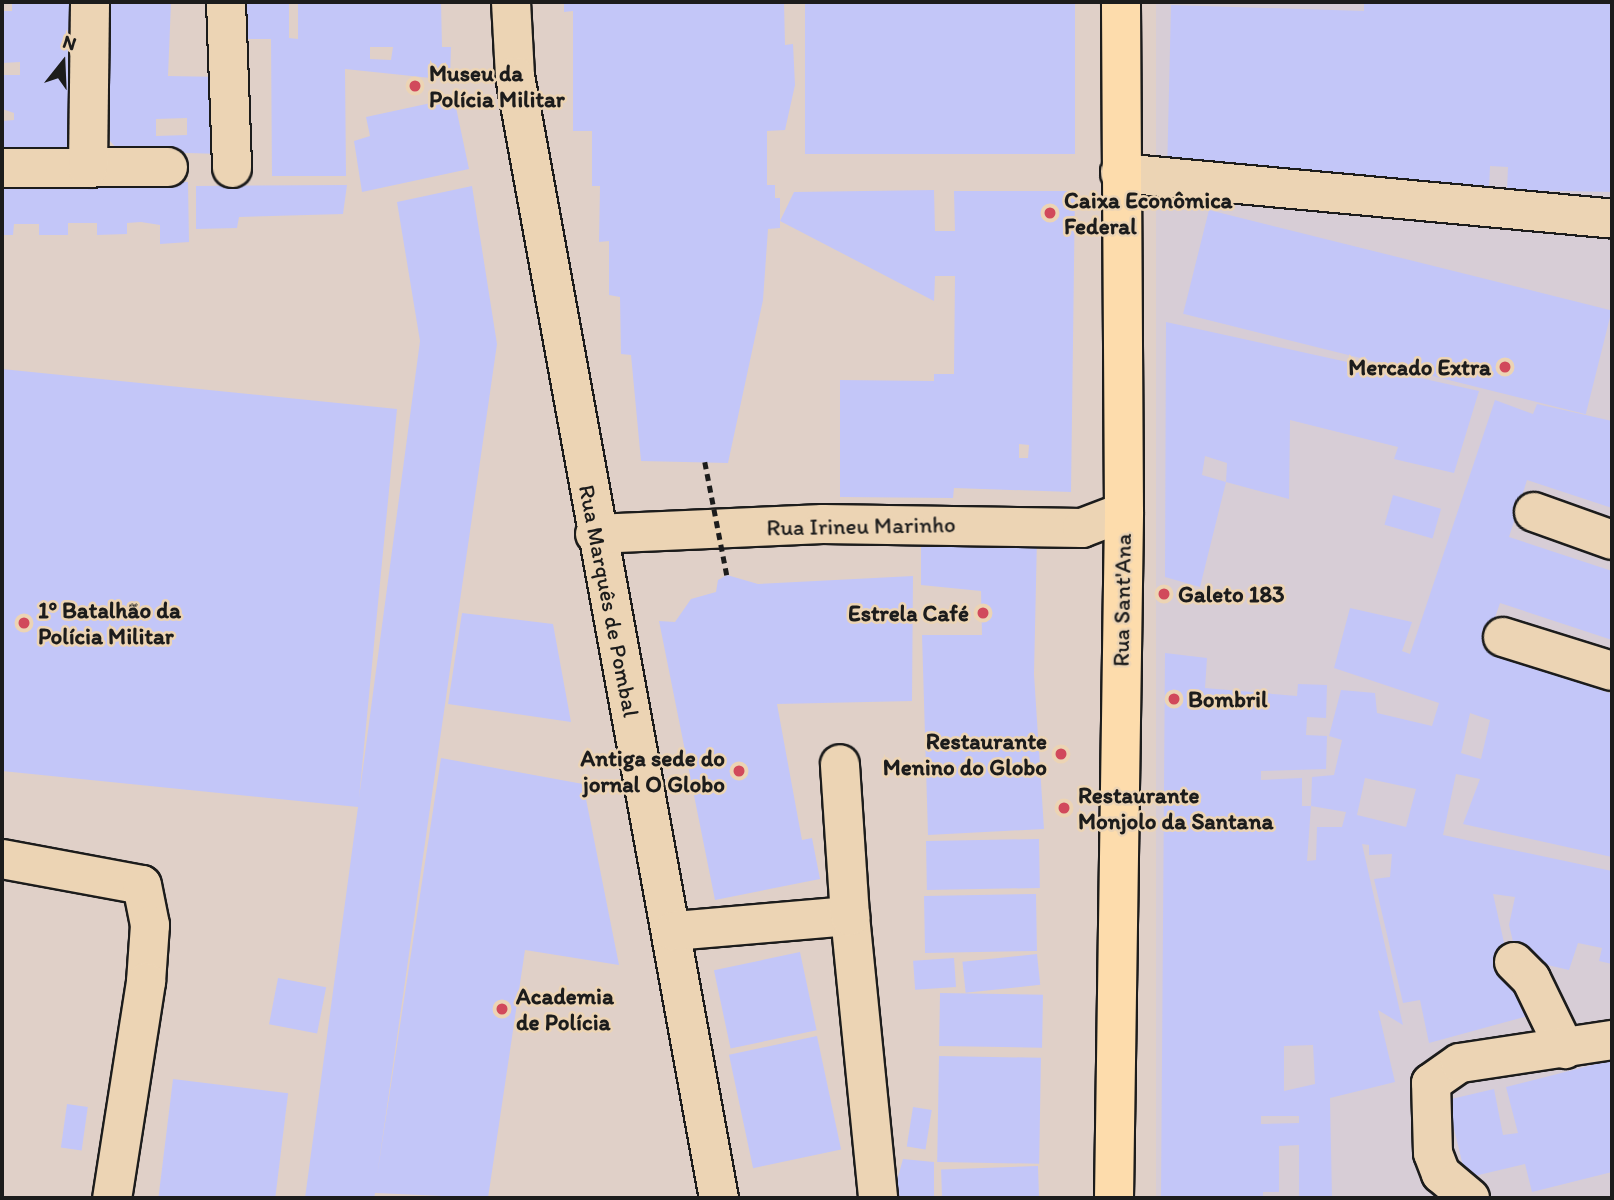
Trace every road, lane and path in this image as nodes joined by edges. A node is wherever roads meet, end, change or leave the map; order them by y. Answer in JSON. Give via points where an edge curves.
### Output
{"nodes":[{"id":1,"x":90,"y":2,"type":"edge"},
{"id":2,"x":226,"y":2,"type":"edge"},
{"id":3,"x":511,"y":2,"type":"edge"},
{"id":4,"x":1121,"y":2,"type":"edge"},
{"id":5,"x":168,"y":167,"type":"dead end"},
{"id":6,"x":2,"y":168,"type":"edge"},
{"id":7,"x":88,"y":168,"type":"junction"},
{"id":8,"x":232,"y":168,"type":"dead end"},
{"id":9,"x":1120,"y":173,"type":"junction"},
{"id":10,"x":1612,"y":219,"type":"edge"},
{"id":11,"x":705,"y":462,"type":"dead end"},
{"id":12,"x":1124,"y":512,"type":"junction"},
{"id":13,"x":1534,"y":512,"type":"dead end"},
{"id":14,"x":595,"y":534,"type":"junction"},
{"id":15,"x":1612,"y":540,"type":"edge"},
{"id":16,"x":727,"y":575,"type":"dead end"},
{"id":17,"x":1503,"y":637,"type":"dead end"},
{"id":18,"x":1612,"y":671,"type":"edge"},
{"id":19,"x":840,"y":764,"type":"dead end"},
{"id":20,"x":2,"y":859,"type":"edge"},
{"id":21,"x":850,"y":916,"type":"junction"},
{"id":22,"x":674,"y":931,"type":"junction"},
{"id":23,"x":1514,"y":962,"type":"dead end"},
{"id":24,"x":1612,"y":1040,"type":"edge"},
{"id":25,"x":1565,"y":1049,"type":"junction"},
{"id":26,"x":111,"y":1198,"type":"edge"},
{"id":27,"x":719,"y":1198,"type":"edge"},
{"id":28,"x":878,"y":1198,"type":"edge"},
{"id":29,"x":1114,"y":1198,"type":"edge"},
{"id":30,"x":1470,"y":1198,"type":"edge"}],
"edges":[{"from":1,"to":7,"type":"street"},
{"from":2,"to":8,"type":"street"},
{"from":3,"to":14,"type":"street","name":"Rua Marquês de Pombal","via":[[515,76]]},
{"from":4,"to":9,"type":"main road","name":"Rua Sant'Ana"},
{"from":5,"to":7,"type":"street"},
{"from":6,"to":7,"type":"street"},
{"from":9,"to":10,"type":"street"},
{"from":9,"to":12,"type":"main road","name":"Rua Sant'Ana"},
{"from":11,"to":16,"type":"path","bridge":true},
{"from":12,"to":14,"type":"street","name":"Rua Irineu Marinho","via":[[1082,528],[823,524]]},
{"from":12,"to":29,"type":"main road","name":"Rua Sant'Ana"},
{"from":13,"to":15,"type":"street"},
{"from":14,"to":22,"type":"street","name":"Rua Marquês de Pombal"},
{"from":17,"to":18,"type":"street"},
{"from":19,"to":21,"type":"street"},
{"from":20,"to":26,"type":"street","via":[[142,885],[150,925],[146,982]]},
{"from":21,"to":22,"type":"street"},
{"from":21,"to":28,"type":"street"},
{"from":22,"to":27,"type":"street","name":"Rua Marquês de Pombal"},
{"from":23,"to":25,"type":"street","via":[[1531,979]]},
{"from":24,"to":25,"type":"street"},
{"from":25,"to":30,"type":"street","via":[[1460,1063],[1431,1083],[1433,1153],[1441,1174]]}]}
